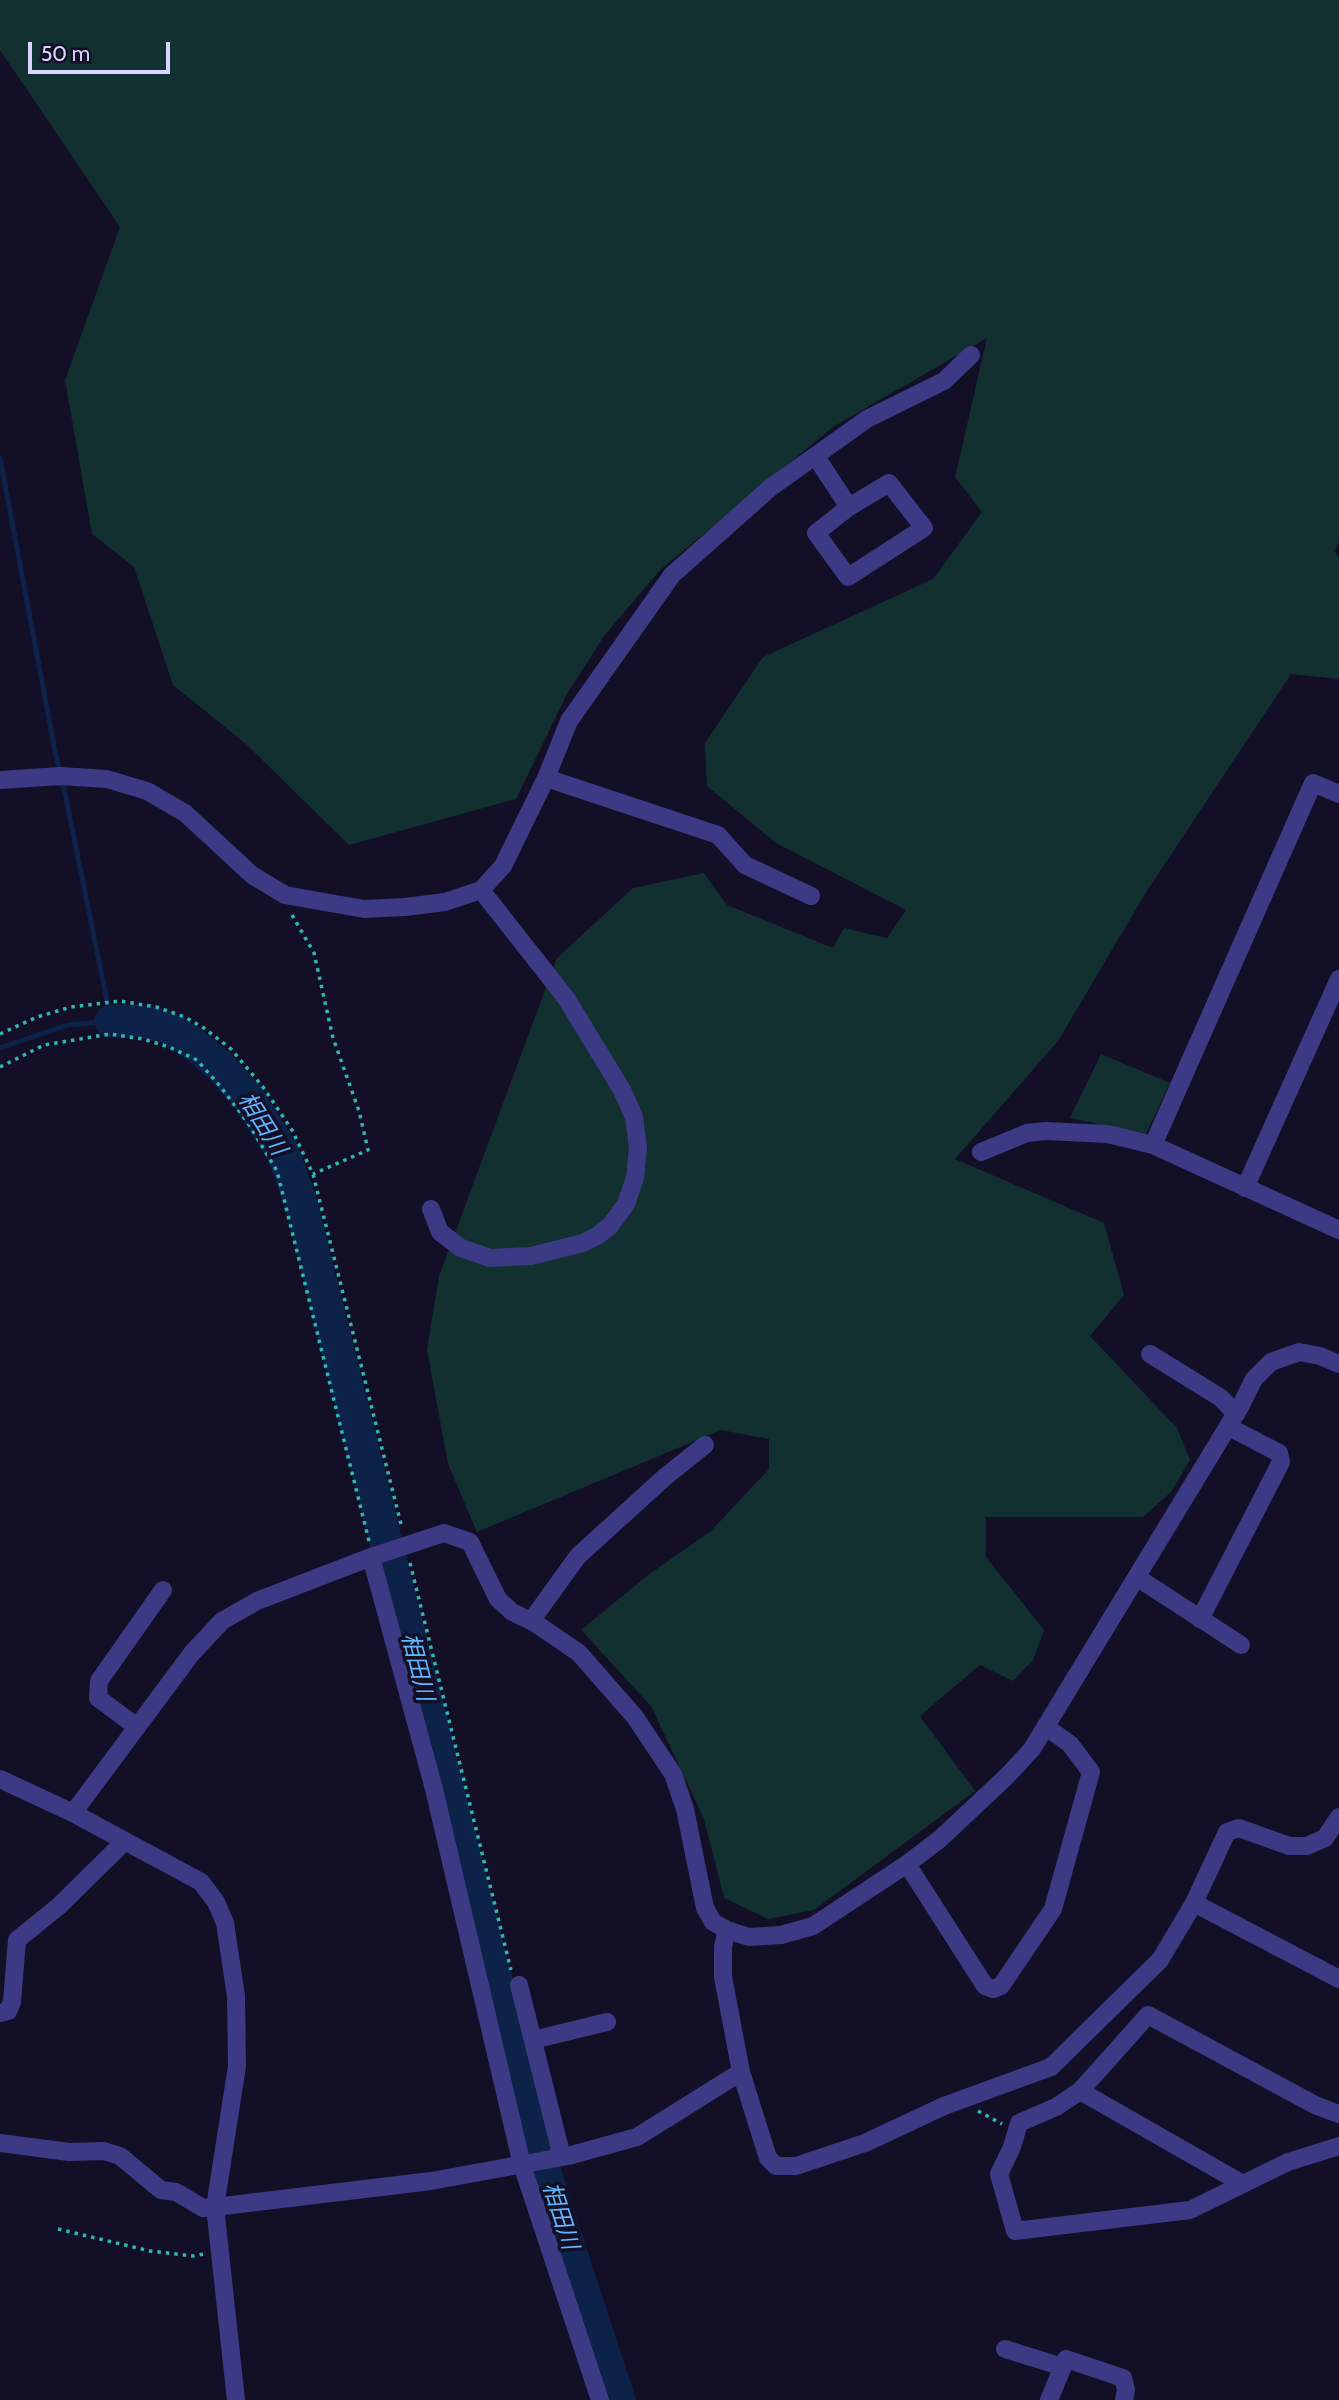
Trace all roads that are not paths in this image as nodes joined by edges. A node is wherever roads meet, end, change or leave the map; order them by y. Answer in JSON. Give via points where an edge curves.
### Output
{"nodes":[{"id":1,"x":971,"y":355,"type":"dead end"},
{"id":2,"x":816,"y":457,"type":"junction"},
{"id":3,"x":849,"y":507,"type":"junction"},
{"id":4,"x":546,"y":778,"type":"junction"},
{"id":5,"x":0,"y":780,"type":"edge"},
{"id":6,"x":1339,"y":794,"type":"edge"},
{"id":7,"x":481,"y":890,"type":"junction"},
{"id":8,"x":811,"y":897,"type":"dead end"},
{"id":9,"x":1339,"y":979,"type":"edge"},
{"id":10,"x":1153,"y":1145,"type":"junction"},
{"id":11,"x":981,"y":1152,"type":"dead end"},
{"id":12,"x":1245,"y":1188,"type":"junction"},
{"id":13,"x":431,"y":1209,"type":"dead end"},
{"id":14,"x":1339,"y":1230,"type":"edge"},
{"id":15,"x":1150,"y":1354,"type":"dead end"},
{"id":16,"x":1339,"y":1364,"type":"edge"},
{"id":17,"x":1236,"y":1415,"type":"junction"},
{"id":18,"x":705,"y":1445,"type":"dead end"},
{"id":19,"x":375,"y":1556,"type":"junction"},
{"id":20,"x":1138,"y":1578,"type":"junction"},
{"id":21,"x":163,"y":1590,"type":"dead end"},
{"id":22,"x":1200,"y":1619,"type":"junction"},
{"id":23,"x":531,"y":1621,"type":"junction"},
{"id":24,"x":1241,"y":1645,"type":"dead end"},
{"id":25,"x":137,"y":1727,"type":"junction"},
{"id":26,"x":1046,"y":1727,"type":"junction"},
{"id":27,"x":0,"y":1779,"type":"edge"},
{"id":28,"x":74,"y":1813,"type":"junction"},
{"id":29,"x":1339,"y":1817,"type":"edge"},
{"id":30,"x":125,"y":1841,"type":"junction"},
{"id":31,"x":1332,"y":1841,"type":"edge"},
{"id":32,"x":907,"y":1864,"type":"junction"},
{"id":33,"x":1194,"y":1903,"type":"junction"},
{"id":34,"x":727,"y":1930,"type":"junction"},
{"id":35,"x":1339,"y":1979,"type":"edge"},
{"id":36,"x":519,"y":1985,"type":"road end"},
{"id":37,"x":0,"y":2013,"type":"edge"},
{"id":38,"x":607,"y":2022,"type":"dead end"},
{"id":39,"x":533,"y":2040,"type":"junction"},
{"id":40,"x":741,"y":2072,"type":"junction"},
{"id":41,"x":1080,"y":2091,"type":"junction"},
{"id":42,"x":1339,"y":2114,"type":"edge"},
{"id":43,"x":0,"y":2143,"type":"edge"},
{"id":44,"x":1339,"y":2146,"type":"edge"},
{"id":45,"x":558,"y":2158,"type":"junction"},
{"id":46,"x":525,"y":2164,"type":"junction"},
{"id":47,"x":1243,"y":2184,"type":"junction"},
{"id":48,"x":215,"y":2207,"type":"junction"},
{"id":49,"x":1005,"y":2349,"type":"dead end"},
{"id":50,"x":1063,"y":2367,"type":"junction"},
{"id":51,"x":236,"y":2400,"type":"edge"},
{"id":52,"x":600,"y":2400,"type":"edge"},
{"id":53,"x":1049,"y":2400,"type":"edge"},
{"id":54,"x":1124,"y":2400,"type":"edge"}],
"edges":[{"from":1,"to":2,"type":"street","via":[[944,381],[867,419]]},
{"from":2,"to":3,"type":"street"},
{"from":2,"to":4,"type":"street","via":[[770,488],[672,575],[569,721]]},
{"from":3,"to":3,"type":"street","via":[[889,483],[924,528],[848,577],[816,533]]},
{"from":4,"to":7,"type":"street","via":[[503,866]]},
{"from":4,"to":8,"type":"street","via":[[718,835],[745,865]]},
{"from":5,"to":7,"type":"street","via":[[107,779],[148,791],[185,813],[252,875],[290,896],[363,909],[445,902]]},
{"from":6,"to":10,"type":"street","via":[[1313,783]]},
{"from":7,"to":13,"type":"street","via":[[566,999],[622,1090],[634,1117],[635,1178],[626,1203],[597,1236],[531,1256],[490,1258],[461,1248],[440,1232]]},
{"from":9,"to":12,"type":"street"},
{"from":10,"to":11,"type":"street","via":[[1108,1134],[1046,1131],[1027,1133]]},
{"from":10,"to":12,"type":"street"},
{"from":12,"to":14,"type":"street"},
{"from":15,"to":17,"type":"street","via":[[1220,1398]]},
{"from":16,"to":17,"type":"street","via":[[1299,1352],[1271,1362],[1254,1379]]},
{"from":17,"to":20,"type":"street"},
{"from":17,"to":22,"type":"street","via":[[1279,1453],[1281,1462]]},
{"from":18,"to":23,"type":"street","via":[[578,1556]]},
{"from":19,"to":23,"type":"street","via":[[443,1533],[470,1542],[498,1599]]},
{"from":19,"to":25,"type":"street","via":[[257,1601],[222,1621]]},
{"from":19,"to":46,"type":"street"},
{"from":20,"to":22,"type":"street"},
{"from":20,"to":26,"type":"street"},
{"from":21,"to":25,"type":"street","via":[[99,1681],[98,1699]]},
{"from":22,"to":24,"type":"street"},
{"from":23,"to":34,"type":"street","via":[[579,1653],[635,1717],[673,1774],[685,1809],[705,1908],[713,1922]]},
{"from":25,"to":28,"type":"street"},
{"from":26,"to":32,"type":"street","via":[[1007,1776]]},
{"from":26,"to":32,"type":"street","via":[[1069,1744],[1091,1772],[1053,1909],[1002,1986],[985,1986]]},
{"from":27,"to":28,"type":"street"},
{"from":28,"to":30,"type":"street"},
{"from":29,"to":31,"type":"street"},
{"from":30,"to":37,"type":"street","via":[[17,1940],[12,2002],[8,2011]]},
{"from":30,"to":48,"type":"street","via":[[201,1882],[225,1923],[236,1996],[237,2066]]},
{"from":31,"to":33,"type":"street","via":[[1298,1847],[1239,1828],[1227,1832]]},
{"from":32,"to":34,"type":"street","via":[[813,1926],[749,1937]]},
{"from":33,"to":35,"type":"street"},
{"from":33,"to":40,"type":"street","via":[[1160,1960],[1051,2067],[958,2101],[865,2143],[796,2166],[776,2166],[768,2158]]},
{"from":34,"to":40,"type":"street","via":[[723,1977]]},
{"from":36,"to":39,"type":"street"},
{"from":38,"to":39,"type":"street"},
{"from":39,"to":45,"type":"street"},
{"from":40,"to":45,"type":"street","via":[[637,2137]]},
{"from":41,"to":42,"type":"street","via":[[1148,2015]]},
{"from":41,"to":47,"type":"street"},
{"from":41,"to":47,"type":"street","via":[[1019,2123],[999,2174],[1015,2231],[1191,2210]]},
{"from":43,"to":48,"type":"street","via":[[69,2152],[104,2151],[120,2156],[160,2190],[176,2192],[203,2208]]},
{"from":44,"to":47,"type":"street","via":[[1289,2162]]},
{"from":45,"to":46,"type":"street"},
{"from":46,"to":48,"type":"street","via":[[431,2181]]},
{"from":46,"to":52,"type":"street"},
{"from":48,"to":51,"type":"street"},
{"from":49,"to":50,"type":"street"},
{"from":50,"to":53,"type":"street"},
{"from":50,"to":54,"type":"street","via":[[1066,2359],[1124,2378]]}]}
